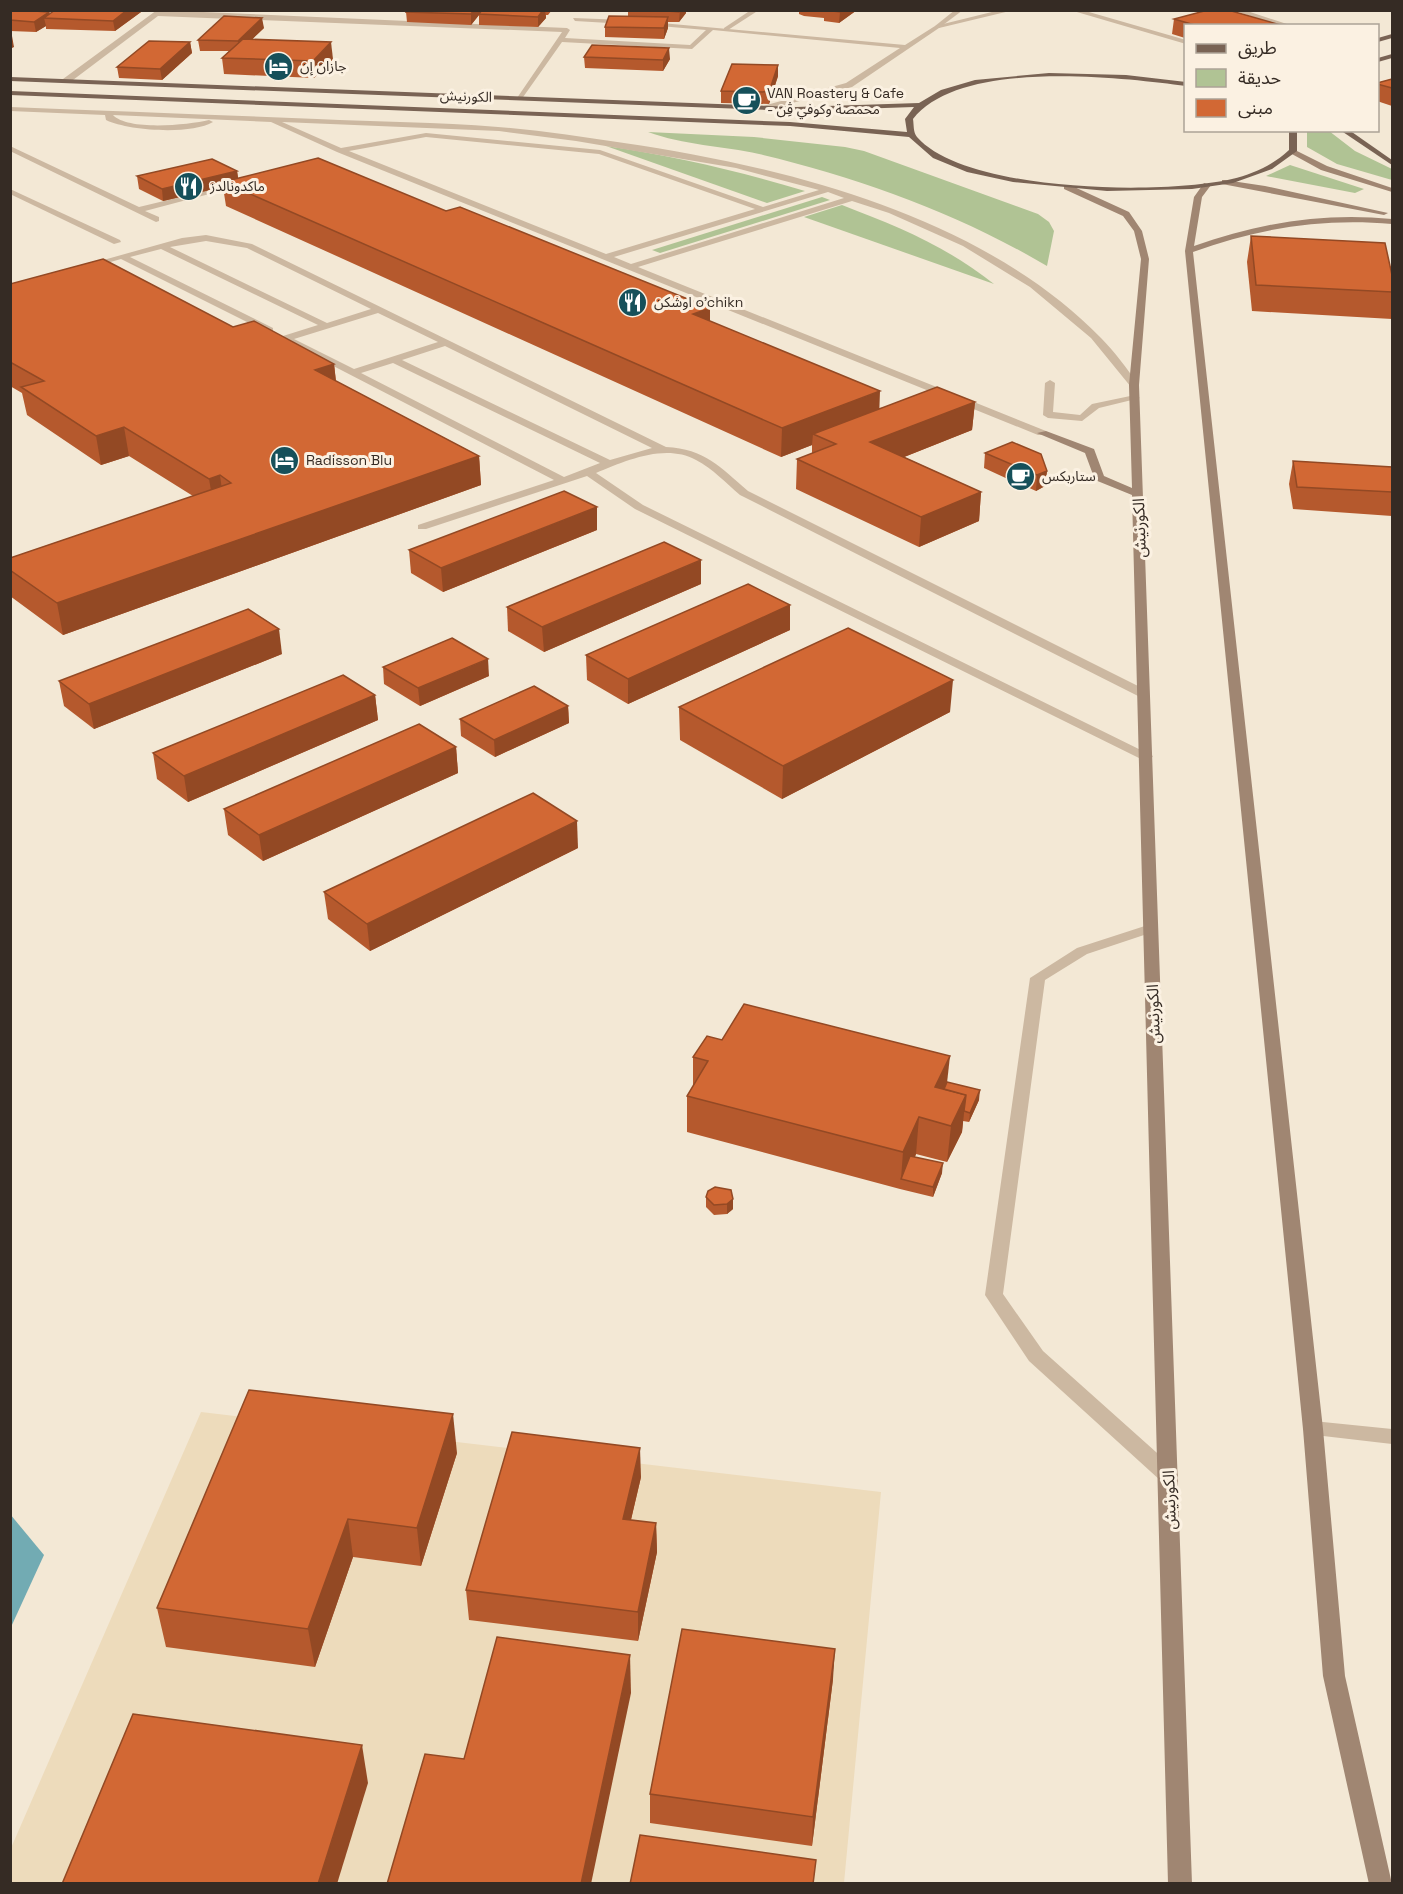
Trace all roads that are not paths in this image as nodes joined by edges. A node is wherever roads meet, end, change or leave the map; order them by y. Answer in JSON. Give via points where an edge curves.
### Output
{"nodes":[{"id":1,"x":580,"y":10,"type":"edge"},
{"id":2,"x":756,"y":10,"type":"edge"},
{"id":3,"x":960,"y":10,"type":"edge"},
{"id":4,"x":1011,"y":10,"type":"edge"},
{"id":5,"x":1073,"y":10,"type":"edge"},
{"id":6,"x":1235,"y":10,"type":"edge"},
{"id":7,"x":160,"y":12,"type":"edge"},
{"id":8,"x":374,"y":16,"type":"dead end"},
{"id":9,"x":575,"y":19,"type":"junction"},
{"id":10,"x":367,"y":22,"type":"junction"},
{"id":11,"x":631,"y":23,"type":"edge"},
{"id":12,"x":643,"y":23,"type":"edge"},
{"id":13,"x":1283,"y":24,"type":"edge"},
{"id":14,"x":937,"y":27,"type":"junction"},
{"id":15,"x":711,"y":28,"type":"junction"},
{"id":16,"x":726,"y":29,"type":"junction"},
{"id":17,"x":567,"y":30,"type":"junction"},
{"id":18,"x":561,"y":40,"type":"junction"},
{"id":19,"x":1184,"y":42,"type":"edge"},
{"id":20,"x":906,"y":47,"type":"junction"},
{"id":21,"x":1184,"y":76,"type":"edge"},
{"id":22,"x":10,"y":79,"type":"edge"},
{"id":23,"x":1151,"y":79,"type":"junction"},
{"id":24,"x":66,"y":81,"type":"junction"},
{"id":25,"x":1184,"y":84,"type":"edge"},
{"id":26,"x":10,"y":93,"type":"edge"},
{"id":27,"x":521,"y":98,"type":"junction"},
{"id":28,"x":921,"y":105,"type":"junction"},
{"id":29,"x":766,"y":108,"type":"junction"},
{"id":30,"x":10,"y":109,"type":"edge"},
{"id":31,"x":416,"y":109,"type":"junction"},
{"id":32,"x":267,"y":118,"type":"junction"},
{"id":33,"x":399,"y":124,"type":"junction"},
{"id":34,"x":1293,"y":132,"type":"edge"},
{"id":35,"x":1346,"y":132,"type":"edge"},
{"id":36,"x":912,"y":135,"type":"junction"},
{"id":37,"x":10,"y":148,"type":"edge"},
{"id":38,"x":340,"y":150,"type":"junction"},
{"id":39,"x":1293,"y":151,"type":"junction"},
{"id":40,"x":1392,"y":163,"type":"edge"},
{"id":41,"x":253,"y":182,"type":"edge"},
{"id":42,"x":1225,"y":182,"type":"junction"},
{"id":43,"x":1207,"y":185,"type":"junction"},
{"id":44,"x":1067,"y":187,"type":"junction"},
{"id":45,"x":827,"y":190,"type":"junction"},
{"id":46,"x":10,"y":191,"type":"edge"},
{"id":47,"x":1392,"y":191,"type":"edge"},
{"id":48,"x":853,"y":198,"type":"junction"},
{"id":49,"x":1392,"y":207,"type":"edge"},
{"id":50,"x":762,"y":209,"type":"junction"},
{"id":51,"x":138,"y":210,"type":"junction"},
{"id":52,"x":1392,"y":215,"type":"edge"},
{"id":53,"x":156,"y":219,"type":"dead end"},
{"id":54,"x":1392,"y":221,"type":"edge"},
{"id":55,"x":117,"y":242,"type":"dead end"},
{"id":56,"x":162,"y":246,"type":"junction"},
{"id":57,"x":1189,"y":251,"type":"junction"},
{"id":58,"x":123,"y":257,"type":"junction"},
{"id":59,"x":605,"y":257,"type":"junction"},
{"id":60,"x":630,"y":267,"type":"junction"},
{"id":61,"x":78,"y":269,"type":"edge"},
{"id":62,"x":379,"y":310,"type":"junction"},
{"id":63,"x":327,"y":326,"type":"junction"},
{"id":64,"x":286,"y":338,"type":"junction"},
{"id":65,"x":446,"y":343,"type":"junction"},
{"id":66,"x":393,"y":360,"type":"junction"},
{"id":67,"x":353,"y":372,"type":"junction"},
{"id":68,"x":1050,"y":382,"type":"dead end"},
{"id":69,"x":1135,"y":392,"type":"junction"},
{"id":70,"x":1042,"y":434,"type":"joint"},
{"id":71,"x":662,"y":449,"type":"junction"},
{"id":72,"x":610,"y":464,"type":"junction"},
{"id":73,"x":588,"y":472,"type":"junction"},
{"id":74,"x":562,"y":480,"type":"junction"},
{"id":75,"x":1138,"y":494,"type":"junction"},
{"id":76,"x":422,"y":527,"type":"dead end"},
{"id":77,"x":1144,"y":694,"type":"junction"},
{"id":78,"x":1146,"y":756,"type":"junction"},
{"id":79,"x":1151,"y":928,"type":"junction"},
{"id":80,"x":1313,"y":1428,"type":"junction"},
{"id":81,"x":1392,"y":1437,"type":"edge"},
{"id":82,"x":1168,"y":1475,"type":"junction"},
{"id":83,"x":1180,"y":1884,"type":"edge"},
{"id":84,"x":1381,"y":1884,"type":"edge"}],
"edges":[{"from":1,"to":9,"type":"street"},
{"from":2,"to":16,"type":"street"},
{"from":3,"to":14,"type":"street"},
{"from":4,"to":14,"type":"street"},
{"from":5,"to":19,"type":"street"},
{"from":6,"to":13,"type":"street"},
{"from":7,"to":10,"type":"street"},
{"from":7,"to":24,"type":"street"},
{"from":8,"to":10,"type":"street"},
{"from":9,"to":11,"type":"street"},
{"from":9,"to":17,"type":"street"},
{"from":10,"to":17,"type":"street"},
{"from":12,"to":15,"type":"street"},
{"from":14,"to":20,"type":"street"},
{"from":15,"to":16,"type":"street"},
{"from":15,"to":18,"type":"street","via":[[692,47]]},
{"from":16,"to":20,"type":"street"},
{"from":17,"to":18,"type":"street"},
{"from":18,"to":27,"type":"street"},
{"from":20,"to":29,"type":"street","via":[[849,85]]},
{"from":21,"to":23,"type":"main road"},
{"from":22,"to":24,"type":"main road","name":"الكورنيش"},
{"from":23,"to":25,"type":"main road"},
{"from":23,"to":28,"type":"main road","via":[[1040,75],[949,91]]},
{"from":24,"to":27,"type":"main road","name":"الكورنيش"},
{"from":26,"to":31,"type":"main road","name":"الكورنيش"},
{"from":27,"to":29,"type":"main road","name":"الكورنيش"},
{"from":28,"to":29,"type":"main road","name":"الكورنيش"},
{"from":28,"to":36,"type":"main road","via":[[909,119]]},
{"from":30,"to":32,"type":"street"},
{"from":31,"to":33,"type":"street"},
{"from":31,"to":36,"type":"main road","name":"الكورنيش","via":[[790,124]]},
{"from":32,"to":33,"type":"street"},
{"from":32,"to":38,"type":"street"},
{"from":33,"to":45,"type":"street","via":[[576,138],[676,154]]},
{"from":34,"to":39,"type":"main road"},
{"from":35,"to":40,"type":"main road"},
{"from":36,"to":44,"type":"main road","via":[[926,149],[950,162],[1024,182]]},
{"from":37,"to":51,"type":"street"},
{"from":38,"to":50,"type":"street","via":[[426,135],[600,152]]},
{"from":38,"to":59,"type":"street"},
{"from":39,"to":42,"type":"main road","via":[[1280,163],[1257,174]]},
{"from":39,"to":47,"type":"main road","via":[[1324,168]]},
{"from":41,"to":51,"type":"street"},
{"from":42,"to":43,"type":"main road"},
{"from":42,"to":52,"type":"main road"},
{"from":43,"to":44,"type":"main road","via":[[1125,191]]},
{"from":43,"to":57,"type":"main road","via":[[1198,197]]},
{"from":44,"to":69,"type":"main road","name":"الكورنيش","via":[[1126,214],[1138,231],[1145,259]]},
{"from":45,"to":48,"type":"street"},
{"from":45,"to":50,"type":"street"},
{"from":46,"to":55,"type":"street"},
{"from":47,"to":49,"type":"main road","via":[[1369,198]]},
{"from":48,"to":60,"type":"street"},
{"from":48,"to":69,"type":"street","via":[[945,235],[1005,266],[1095,337]]},
{"from":50,"to":59,"type":"street"},
{"from":51,"to":53,"type":"street"},
{"from":54,"to":57,"type":"main road","via":[[1287,222],[1226,236]]},
{"from":56,"to":58,"type":"street"},
{"from":56,"to":62,"type":"street","via":[[206,238],[249,246]]},
{"from":56,"to":63,"type":"street"},
{"from":57,"to":80,"type":"main road"},
{"from":58,"to":61,"type":"street"},
{"from":58,"to":64,"type":"street"},
{"from":59,"to":60,"type":"street"},
{"from":60,"to":70,"type":"street"},
{"from":62,"to":63,"type":"street"},
{"from":62,"to":65,"type":"street"},
{"from":63,"to":64,"type":"street"},
{"from":64,"to":67,"type":"street"},
{"from":65,"to":66,"type":"street"},
{"from":65,"to":71,"type":"street"},
{"from":66,"to":67,"type":"street"},
{"from":66,"to":72,"type":"street"},
{"from":67,"to":74,"type":"street"},
{"from":68,"to":69,"type":"street","via":[[1048,415],[1082,418],[1096,406]]},
{"from":69,"to":75,"type":"main road","name":"الكورنيش"},
{"from":70,"to":75,"type":"main road","via":[[1090,451],[1099,478]]},
{"from":71,"to":72,"type":"street"},
{"from":71,"to":77,"type":"street","via":[[691,454],[712,464],[744,493]]},
{"from":72,"to":73,"type":"street"},
{"from":73,"to":74,"type":"street"},
{"from":73,"to":78,"type":"street","via":[[639,507]]},
{"from":74,"to":76,"type":"street"},
{"from":75,"to":77,"type":"main road","name":"الكورنيش"},
{"from":77,"to":78,"type":"main road","name":"الكورنيش"},
{"from":78,"to":79,"type":"main road","name":"الكورنيش"},
{"from":79,"to":82,"type":"main road","name":"الكورنيش"},
{"from":79,"to":82,"type":"street","via":[[1082,951],[1038,978],[994,1295],[1036,1356]]},
{"from":80,"to":81,"type":"street"},
{"from":80,"to":84,"type":"main road","via":[[1334,1676]]},
{"from":82,"to":83,"type":"main road","name":"الكورنيش"}]}
